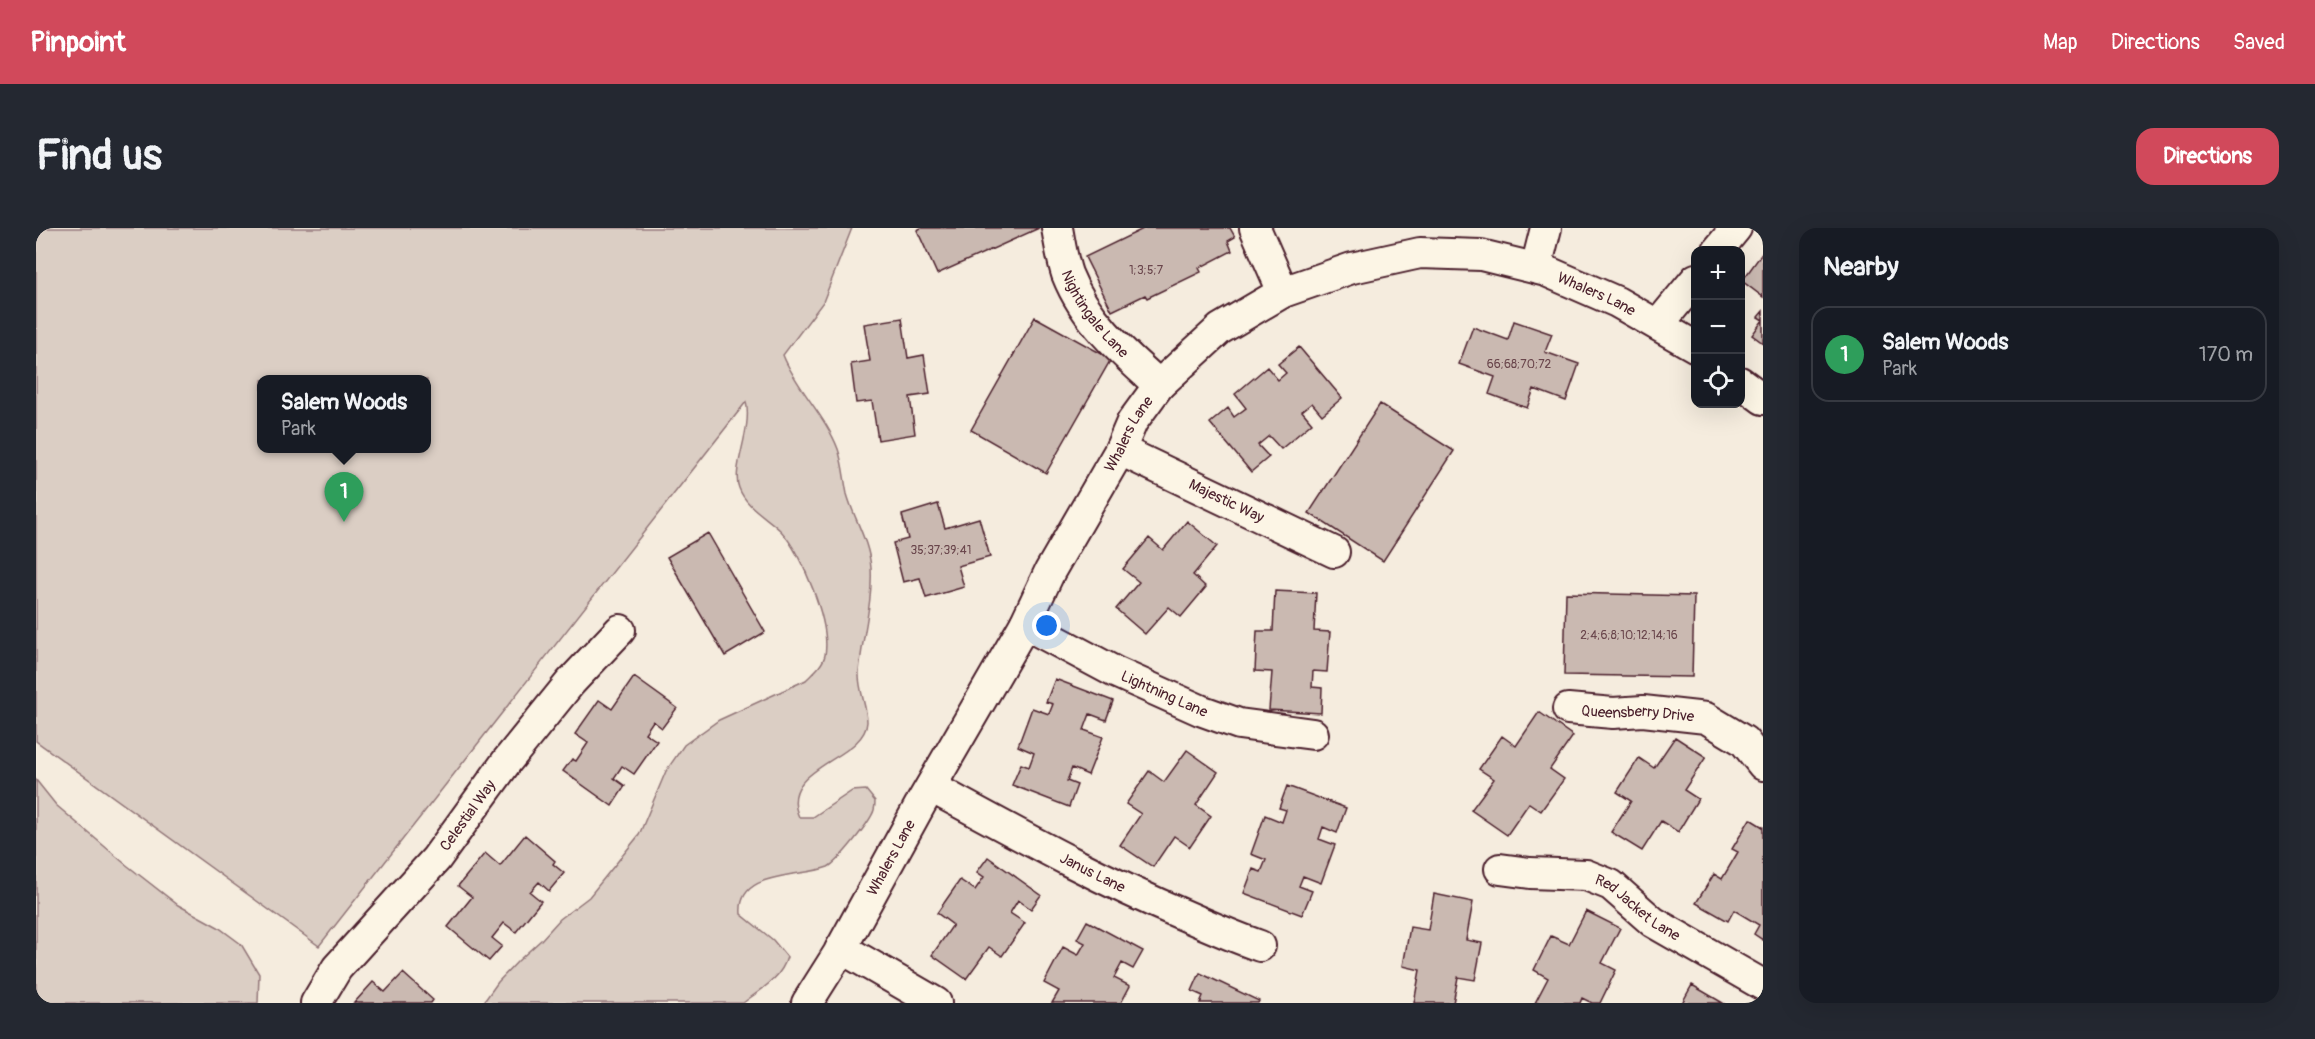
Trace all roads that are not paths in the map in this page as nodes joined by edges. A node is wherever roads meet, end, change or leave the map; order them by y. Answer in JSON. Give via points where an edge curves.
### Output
{"nodes":[{"id":1,"x":1057,"y":228,"type":"edge"},
{"id":2,"x":1255,"y":228,"type":"edge"},
{"id":3,"x":1546,"y":228,"type":"edge"},
{"id":4,"x":1736,"y":228,"type":"edge"},
{"id":5,"x":1721,"y":246,"type":"edge"},
{"id":6,"x":1536,"y":268,"type":"junction"},
{"id":7,"x":1691,"y":284,"type":"edge"},
{"id":8,"x":1283,"y":292,"type":"junction"},
{"id":9,"x":1658,"y":325,"type":"junction"},
{"id":10,"x":1691,"y":346,"type":"edge"},
{"id":11,"x":1159,"y":385,"type":"junction"},
{"id":12,"x":1745,"y":386,"type":"edge"},
{"id":13,"x":1763,"y":399,"type":"edge"},
{"id":14,"x":1120,"y":450,"type":"junction"},
{"id":15,"x":1334,"y":552,"type":"dead end"},
{"id":16,"x":1025,"y":624,"type":"junction"},
{"id":17,"x":620,"y":630,"type":"dead end"},
{"id":18,"x":1568,"y":709,"type":"dead end"},
{"id":19,"x":1313,"y":734,"type":"dead end"},
{"id":20,"x":1763,"y":765,"type":"edge"},
{"id":21,"x":931,"y":787,"type":"junction"},
{"id":22,"x":1500,"y":869,"type":"dead end"},
{"id":23,"x":1260,"y":946,"type":"dead end"},
{"id":24,"x":842,"y":948,"type":"junction"},
{"id":25,"x":1763,"y":985,"type":"edge"},
{"id":26,"x":316,"y":1003,"type":"edge"},
{"id":27,"x":807,"y":1003,"type":"edge"},
{"id":28,"x":936,"y":1003,"type":"edge"}],
"edges":[{"from":1,"to":11,"type":"street","name":"Nightingale Lane","via":[[1068,276],[1086,310],[1115,346]]},
{"from":2,"to":8,"type":"street"},
{"from":3,"to":6,"type":"street"},
{"from":4,"to":5,"type":"street"},
{"from":6,"to":8,"type":"street","name":"Whalers Lane","via":[[1481,255],[1420,253],[1352,268]]},
{"from":6,"to":9,"type":"street","name":"Whalers Lane","via":[[1617,302]]},
{"from":7,"to":9,"type":"street"},
{"from":8,"to":11,"type":"street","name":"Whalers Lane","via":[[1220,329]]},
{"from":9,"to":10,"type":"street","name":"Whalers Lane"},
{"from":11,"to":14,"type":"street","name":"Whalers Lane","via":[[1132,422]]},
{"from":12,"to":13,"type":"street"},
{"from":14,"to":15,"type":"street","name":"Majestic Way"},
{"from":14,"to":16,"type":"street","name":"Whalers Lane","via":[[1050,571]]},
{"from":16,"to":19,"type":"street","name":"Lightning Lane","via":[[1124,676],[1200,710],[1239,724]]},
{"from":16,"to":21,"type":"street","name":"Whalers Lane"},
{"from":17,"to":26,"type":"street","name":"Celestial Way","via":[[507,760],[436,859],[337,968]]},
{"from":18,"to":20,"type":"street","name":"Queensberry Drive","via":[[1706,718],[1744,741]]},
{"from":21,"to":23,"type":"street","name":"Janus Lane","via":[[1146,900]]},
{"from":21,"to":24,"type":"street","name":"Whalers Lane"},
{"from":22,"to":25,"type":"street","name":"Red Jacket Lane","via":[[1586,875],[1611,885],[1653,922]]},
{"from":24,"to":27,"type":"street","name":"Whalers Lane"},
{"from":24,"to":28,"type":"street"}]}
